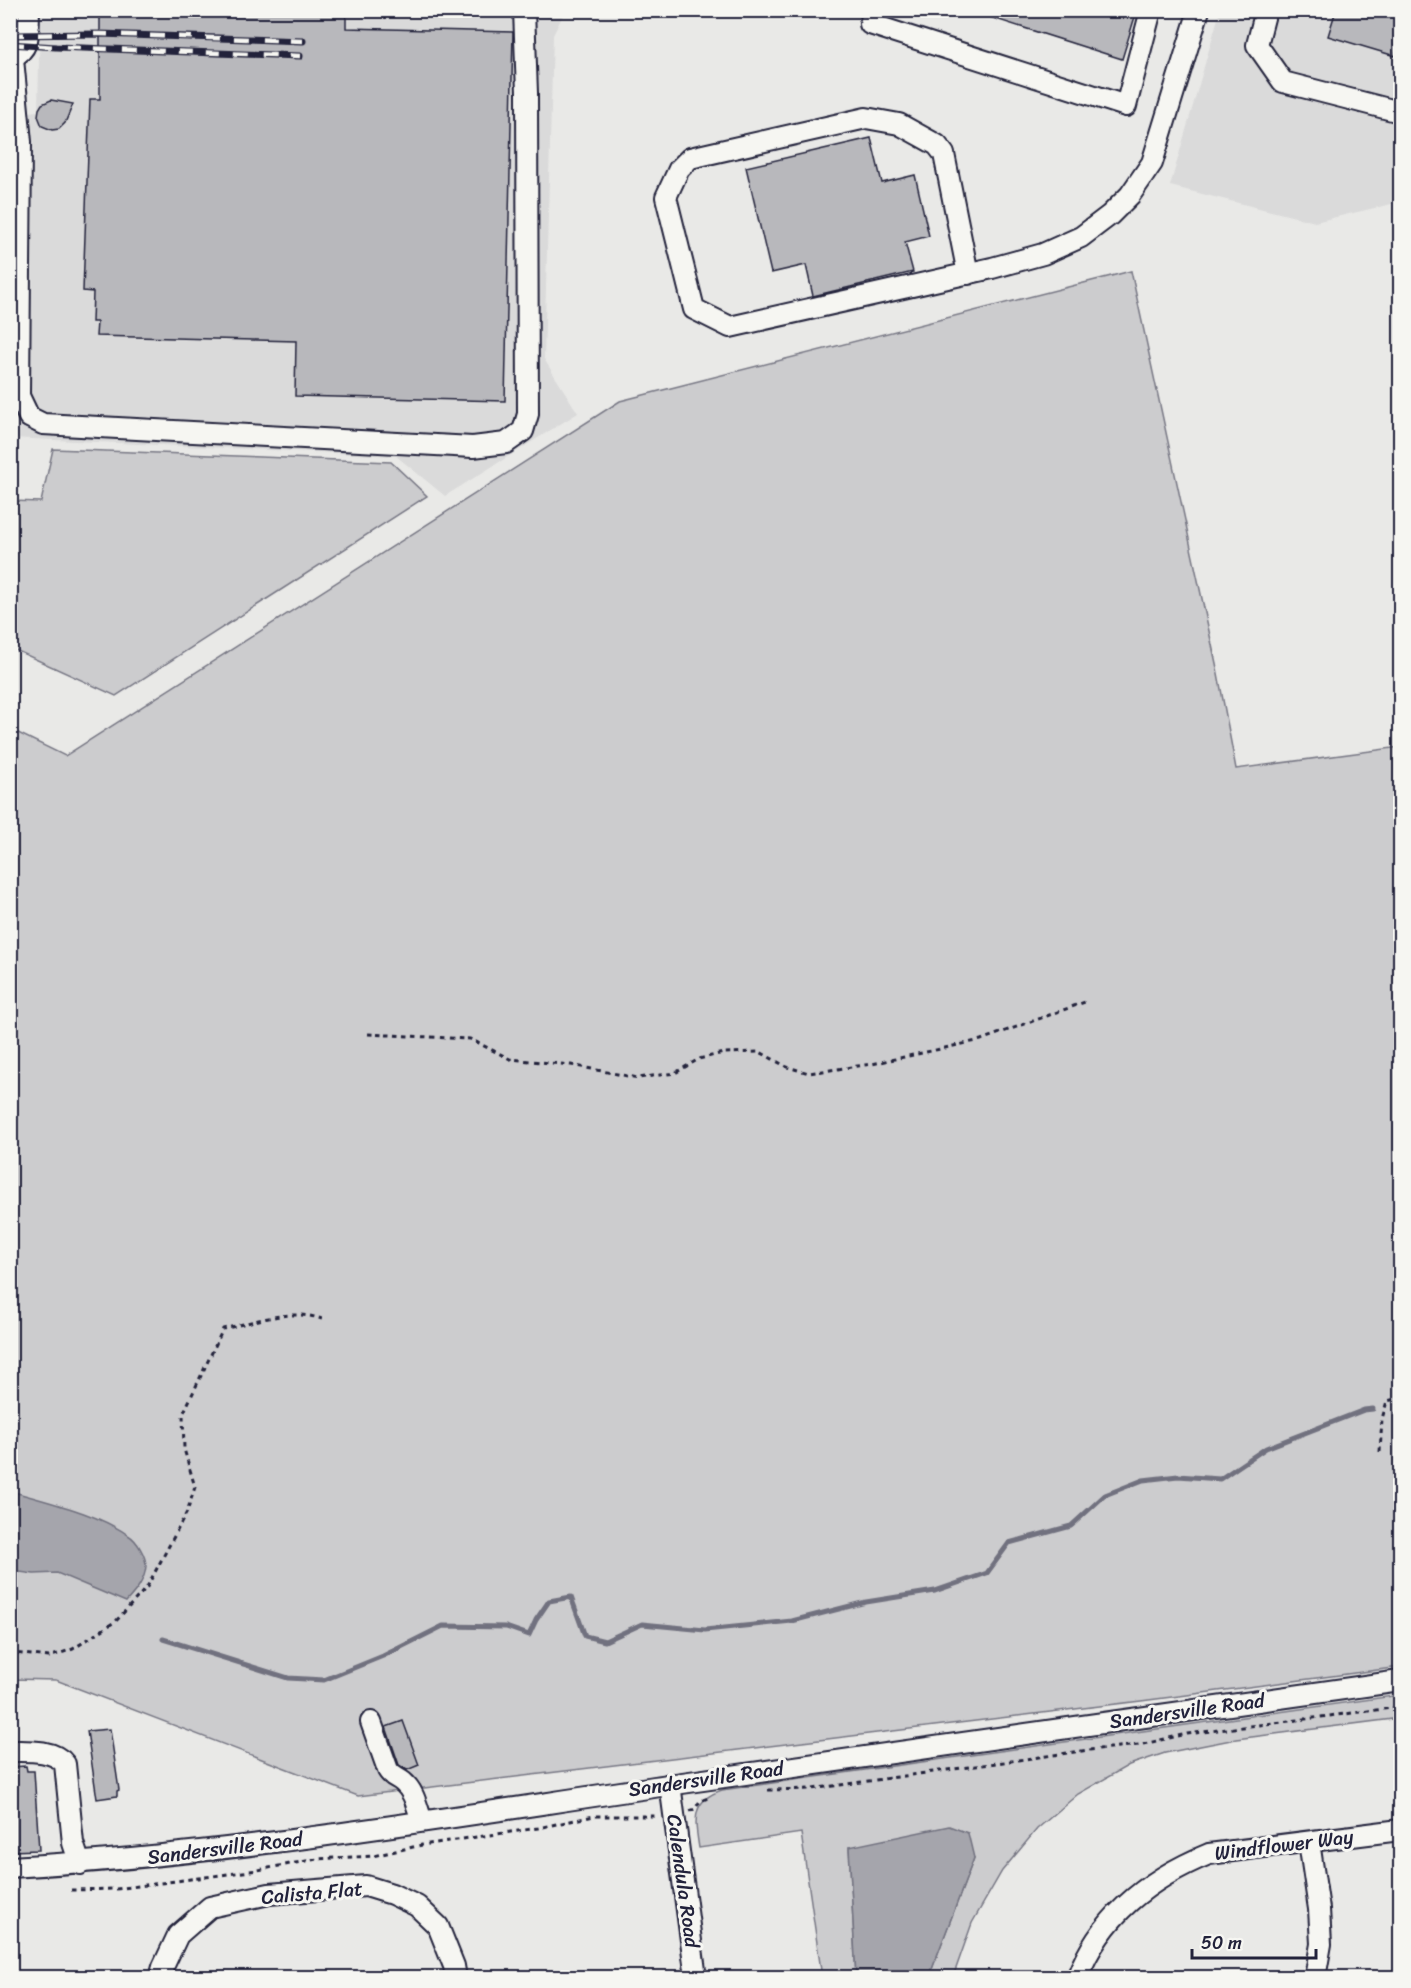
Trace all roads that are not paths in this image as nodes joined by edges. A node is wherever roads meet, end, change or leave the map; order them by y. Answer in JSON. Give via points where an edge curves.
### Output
{"nodes":[{"id":1,"x":29,"y":10,"type":"edge"},
{"id":2,"x":524,"y":10,"type":"edge"},
{"id":3,"x":874,"y":10,"type":"edge"},
{"id":4,"x":1151,"y":10,"type":"edge"},
{"id":5,"x":1199,"y":10,"type":"edge"},
{"id":6,"x":1266,"y":10,"type":"edge"},
{"id":7,"x":12,"y":59,"type":"edge"},
{"id":8,"x":1401,"y":112,"type":"edge"},
{"id":9,"x":968,"y":274,"type":"junction"},
{"id":10,"x":1401,"y":1681,"type":"edge"},
{"id":11,"x":371,"y":1722,"type":"dead end"},
{"id":12,"x":10,"y":1751,"type":"edge"},
{"id":13,"x":670,"y":1784,"type":"junction"},
{"id":14,"x":422,"y":1821,"type":"junction"},
{"id":15,"x":1401,"y":1830,"type":"edge"},
{"id":16,"x":1309,"y":1842,"type":"junction"},
{"id":17,"x":80,"y":1864,"type":"junction"},
{"id":18,"x":10,"y":1867,"type":"edge"},
{"id":19,"x":160,"y":1977,"type":"edge"},
{"id":20,"x":456,"y":1977,"type":"edge"},
{"id":21,"x":696,"y":1977,"type":"edge"},
{"id":22,"x":1077,"y":1977,"type":"edge"},
{"id":23,"x":1315,"y":1977,"type":"edge"}],
"edges":[{"from":1,"to":7,"type":"street","via":[[29,35],[23,51]]},
{"from":2,"to":7,"type":"street","via":[[528,93],[528,414],[524,431],[506,443],[473,447],[43,424],[29,417],[19,396],[21,142]]},
{"from":3,"to":4,"type":"street","via":[[870,24],[1126,106]]},
{"from":5,"to":9,"type":"street","via":[[1152,163],[1130,195],[1081,237],[1043,254]]},
{"from":6,"to":8,"type":"street","via":[[1257,45],[1283,82]]},
{"from":9,"to":9,"type":"street","via":[[730,327],[694,309],[666,197],[679,169],[690,159],[866,118],[899,124],[937,145],[944,154]]},
{"from":10,"to":13,"type":"street","name":"Sandersville Road"},
{"from":11,"to":14,"type":"street","via":[[388,1770],[414,1795]]},
{"from":12,"to":17,"type":"street","via":[[31,1750],[61,1759],[65,1764],[73,1843]]},
{"from":13,"to":14,"type":"street","name":"Sandersville Road"},
{"from":13,"to":21,"type":"street","name":"Calendula Road"},
{"from":14,"to":17,"type":"street","name":"Sandersville Road","via":[[152,1858]]},
{"from":15,"to":16,"type":"street","name":"Windflower Way"},
{"from":16,"to":22,"type":"street","name":"Windflower Way","via":[[1209,1854],[1157,1879],[1131,1898],[1108,1923]]},
{"from":16,"to":23,"type":"street","via":[[1321,1944]]},
{"from":17,"to":18,"type":"street","name":"Sandersville Road"},
{"from":19,"to":20,"type":"street","name":"Calista Flat","via":[[178,1935],[210,1907],[269,1894],[366,1886],[417,1906],[438,1926]]}]}
